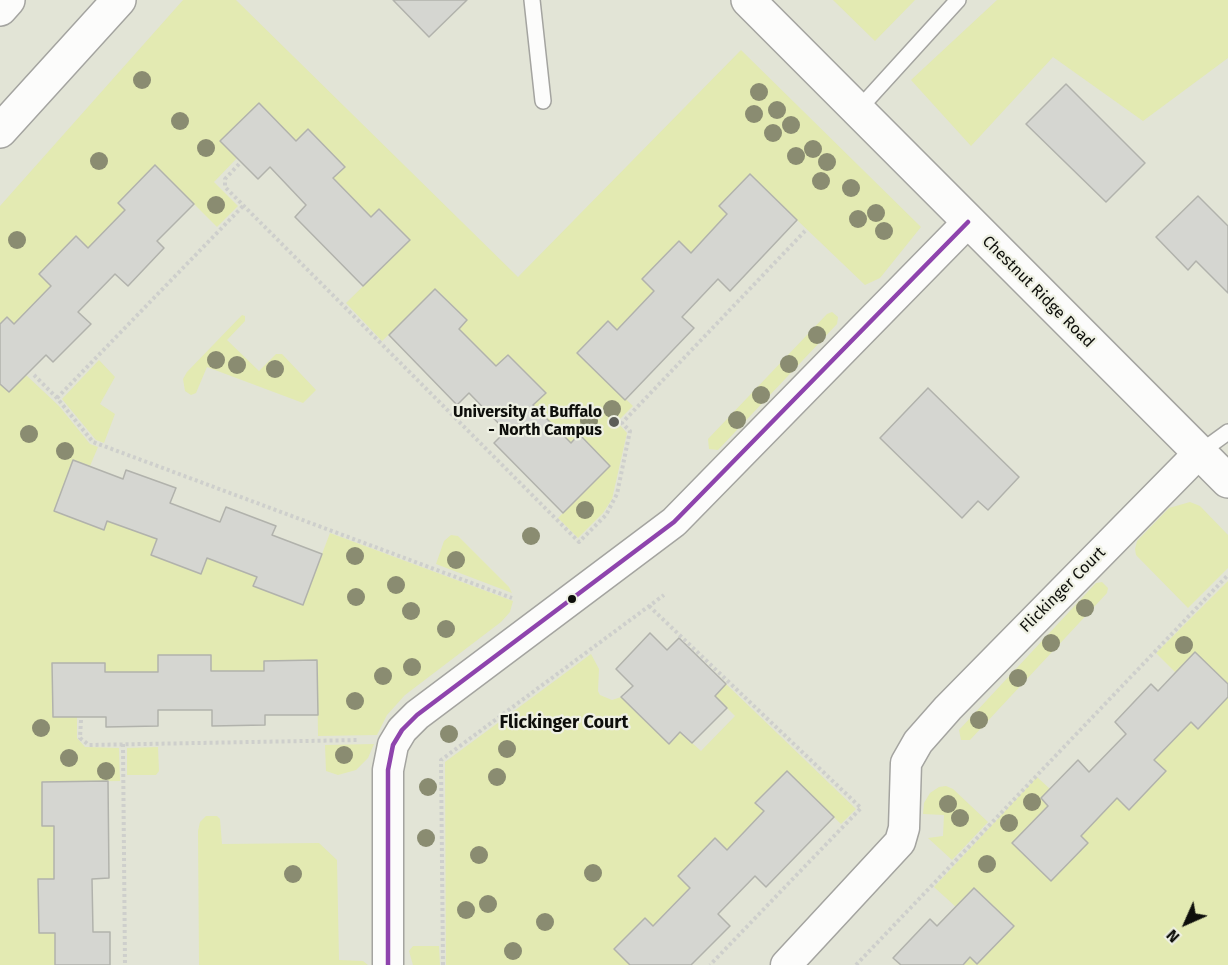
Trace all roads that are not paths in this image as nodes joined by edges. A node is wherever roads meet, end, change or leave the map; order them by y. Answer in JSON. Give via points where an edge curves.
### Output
{"nodes":[{"id":1,"x":8,"y":0,"type":"edge"},
{"id":2,"x":119,"y":0,"type":"edge"},
{"id":3,"x":532,"y":0,"type":"edge"},
{"id":4,"x":748,"y":0,"type":"edge"},
{"id":5,"x":958,"y":0,"type":"edge"},
{"id":6,"x":0,"y":9,"type":"edge"},
{"id":7,"x":543,"y":101,"type":"dead end"},
{"id":8,"x":857,"y":111,"type":"junction"},
{"id":9,"x":0,"y":131,"type":"edge"},
{"id":10,"x":968,"y":222,"type":"junction"},
{"id":11,"x":1228,"y":432,"type":"edge"},
{"id":12,"x":1199,"y":453,"type":"junction"},
{"id":13,"x":1228,"y":481,"type":"edge"},
{"id":14,"x":388,"y":965,"type":"edge"},
{"id":15,"x":786,"y":965,"type":"edge"}],
"edges":[{"from":1,"to":6,"type":"street"},
{"from":2,"to":9,"type":"street"},
{"from":3,"to":7,"type":"lane"},
{"from":4,"to":8,"type":"street","name":"Chestnut Ridge Road"},
{"from":5,"to":8,"type":"lane"},
{"from":8,"to":10,"type":"street","name":"Chestnut Ridge Road"},
{"from":10,"to":12,"type":"street","name":"Chestnut Ridge Road"},
{"from":10,"to":14,"type":"street","via":[[674,522],[402,730],[393,745],[388,770]]},
{"from":11,"to":12,"type":"lane"},
{"from":12,"to":13,"type":"street","name":"Chestnut Ridge Road"},
{"from":12,"to":15,"type":"street","name":"Flickinger Court","via":[[918,742],[906,763],[900,842]]}]}
